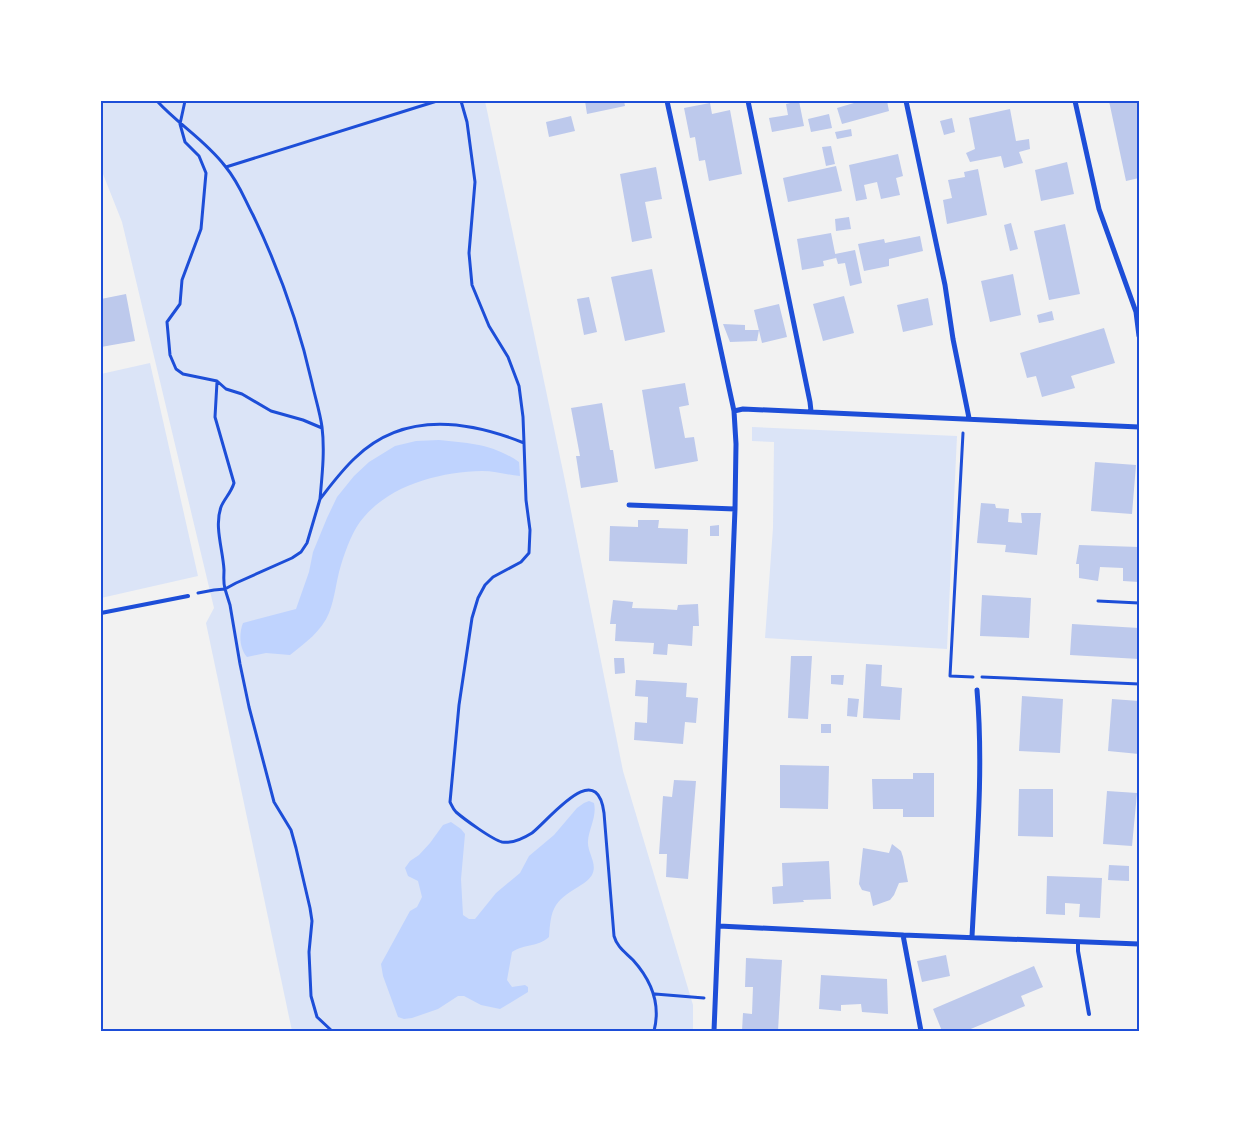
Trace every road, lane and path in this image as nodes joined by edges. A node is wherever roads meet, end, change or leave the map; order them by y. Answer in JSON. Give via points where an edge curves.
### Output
{"nodes":[{"id":1,"x":157,"y":101,"type":"edge"},
{"id":2,"x":185,"y":101,"type":"edge"},
{"id":3,"x":437,"y":101,"type":"edge"},
{"id":4,"x":461,"y":101,"type":"edge"},
{"id":5,"x":667,"y":101,"type":"edge"},
{"id":6,"x":748,"y":101,"type":"edge"},
{"id":7,"x":906,"y":101,"type":"edge"},
{"id":8,"x":1075,"y":101,"type":"edge"},
{"id":9,"x":180,"y":124,"type":"junction"},
{"id":10,"x":226,"y":167,"type":"junction"},
{"id":11,"x":1139,"y":336,"type":"edge"},
{"id":12,"x":216,"y":381,"type":"junction"},
{"id":13,"x":734,"y":410,"type":"junction"},
{"id":14,"x":811,"y":411,"type":"junction"},
{"id":15,"x":969,"y":418,"type":"junction"},
{"id":16,"x":1139,"y":427,"type":"edge"},
{"id":17,"x":322,"y":428,"type":"junction"},
{"id":18,"x":963,"y":433,"type":"dead end"},
{"id":19,"x":524,"y":443,"type":"junction"},
{"id":20,"x":320,"y":499,"type":"junction"},
{"id":21,"x":629,"y":506,"type":"dead end"},
{"id":22,"x":735,"y":508,"type":"junction"},
{"id":23,"x":225,"y":590,"type":"junction"},
{"id":24,"x":188,"y":596,"type":"joint"},
{"id":25,"x":1098,"y":601,"type":"dead end"},
{"id":26,"x":1139,"y":603,"type":"edge"},
{"id":27,"x":101,"y":613,"type":"edge"},
{"id":28,"x":1139,"y":684,"type":"edge"},
{"id":29,"x":977,"y":690,"type":"dead end"},
{"id":30,"x":719,"y":926,"type":"junction"},
{"id":31,"x":903,"y":935,"type":"junction"},
{"id":32,"x":972,"y":937,"type":"junction"},
{"id":33,"x":1078,"y":942,"type":"junction"},
{"id":34,"x":1139,"y":944,"type":"edge"},
{"id":35,"x":654,"y":994,"type":"junction"},
{"id":36,"x":716,"y":999,"type":"junction"},
{"id":37,"x":1089,"y":1014,"type":"dead end"},
{"id":38,"x":332,"y":1031,"type":"edge"},
{"id":39,"x":654,"y":1031,"type":"edge"},
{"id":40,"x":714,"y":1031,"type":"edge"},
{"id":41,"x":921,"y":1031,"type":"edge"}],
"edges":[{"from":1,"to":9,"type":"path"},
{"from":2,"to":9,"type":"path"},
{"from":3,"to":10,"type":"path"},
{"from":4,"to":19,"type":"path","via":[[467,122],[474,182],[469,253],[472,285],[488,326],[508,357],[519,386]]},
{"from":5,"to":13,"type":"street"},
{"from":6,"to":14,"type":"street"},
{"from":7,"to":15,"type":"street"},
{"from":8,"to":11,"type":"street","via":[[1099,209],[1136,312]]},
{"from":9,"to":10,"type":"path","via":[[201,139]]},
{"from":9,"to":12,"type":"path","via":[[185,142],[198,156],[206,173],[200,229],[182,280],[180,304],[167,322],[170,355],[176,369],[183,374]]},
{"from":10,"to":17,"type":"path","via":[[240,186],[281,279],[306,358]]},
{"from":12,"to":17,"type":"path","via":[[272,411]]},
{"from":12,"to":23,"type":"path","via":[[215,417],[234,484],[221,506],[219,524]]},
{"from":13,"to":14,"type":"street"},
{"from":13,"to":22,"type":"street"},
{"from":14,"to":15,"type":"street"},
{"from":15,"to":16,"type":"street"},
{"from":17,"to":20,"type":"path"},
{"from":18,"to":28,"type":"path","via":[[950,676]]},
{"from":19,"to":20,"type":"path","via":[[474,427],[442,424],[410,427],[382,439],[355,457]]},
{"from":19,"to":35,"type":"path","via":[[529,553],[521,562],[493,577],[478,598],[459,705],[450,802],[457,813],[502,842],[510,842],[532,833],[578,792],[588,790],[597,794],[603,804],[616,944],[634,962]]},
{"from":20,"to":23,"type":"path","via":[[301,552]]},
{"from":21,"to":22,"type":"street"},
{"from":22,"to":30,"type":"street"},
{"from":23,"to":24,"type":"path"},
{"from":23,"to":38,"type":"path","via":[[248,707],[274,802],[291,830],[310,908],[311,996],[318,1017]]},
{"from":24,"to":27,"type":"lane"},
{"from":25,"to":26,"type":"path"},
{"from":29,"to":32,"type":"street","via":[[980,770]]},
{"from":30,"to":31,"type":"street"},
{"from":30,"to":36,"type":"street"},
{"from":31,"to":32,"type":"street"},
{"from":31,"to":41,"type":"street"},
{"from":32,"to":33,"type":"street"},
{"from":33,"to":34,"type":"street"},
{"from":33,"to":37,"type":"lane"},
{"from":35,"to":36,"type":"path"},
{"from":35,"to":39,"type":"path","via":[[658,1018]]},
{"from":36,"to":40,"type":"street"}]}
